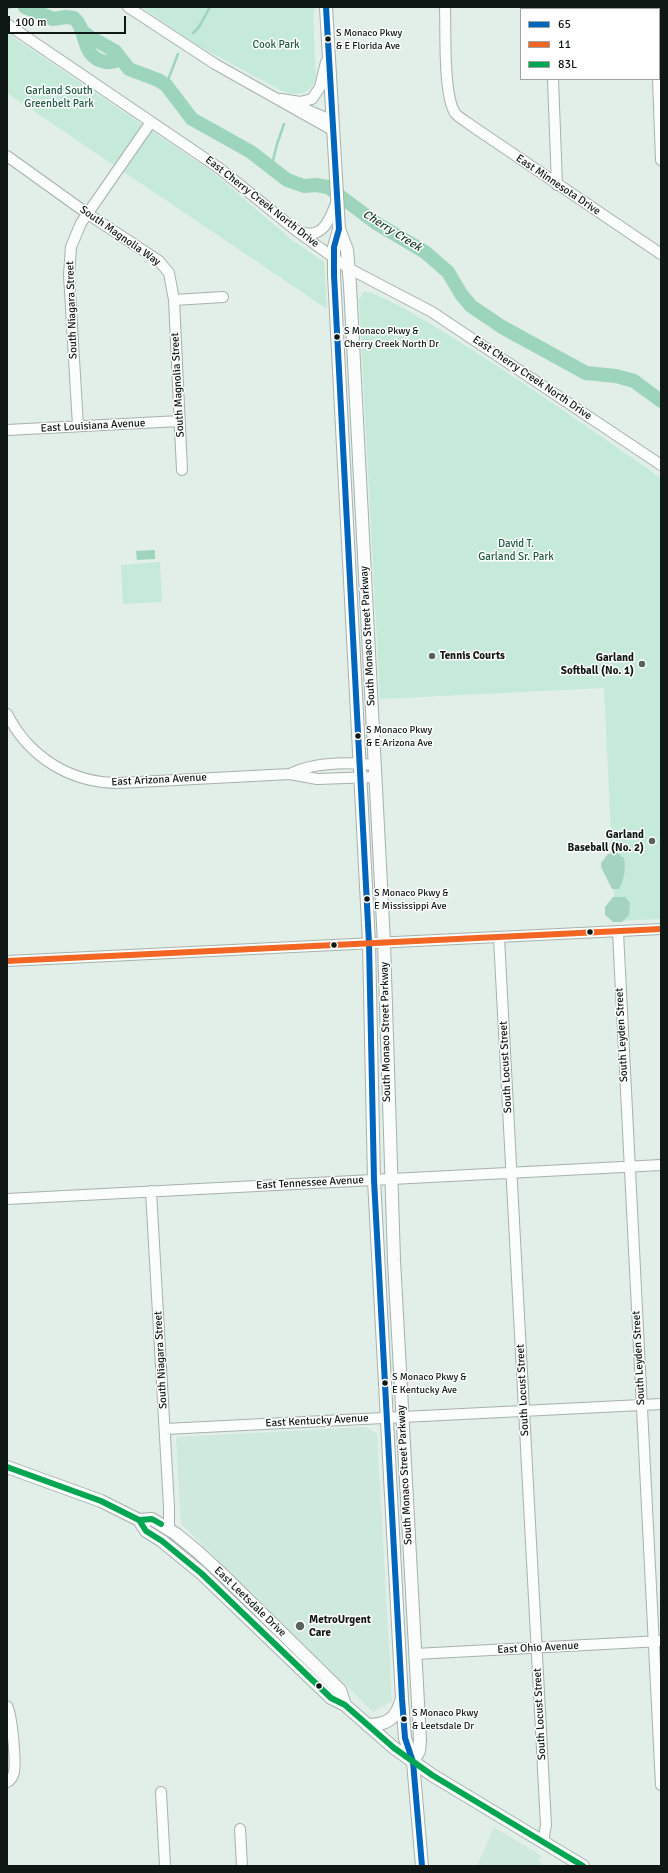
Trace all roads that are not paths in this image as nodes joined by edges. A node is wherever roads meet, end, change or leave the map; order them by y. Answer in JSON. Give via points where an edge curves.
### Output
{"nodes":[{"id":1,"x":128,"y":7,"type":"edge"},
{"id":2,"x":326,"y":7,"type":"edge"},
{"id":3,"x":445,"y":7,"type":"edge"},
{"id":4,"x":7,"y":24,"type":"edge"},
{"id":5,"x":329,"y":48,"type":"junction"},
{"id":6,"x":553,"y":80,"type":"edge"},
{"id":7,"x":658,"y":80,"type":"edge"},
{"id":8,"x":268,"y":94,"type":"junction"},
{"id":9,"x":151,"y":122,"type":"junction"},
{"id":10,"x":334,"y":126,"type":"junction"},
{"id":11,"x":7,"y":156,"type":"edge"},
{"id":12,"x":661,"y":160,"type":"edge"},
{"id":13,"x":557,"y":185,"type":"junction"},
{"id":14,"x":338,"y":199,"type":"junction"},
{"id":15,"x":88,"y":214,"type":"junction"},
{"id":16,"x":339,"y":229,"type":"junction"},
{"id":17,"x":298,"y":232,"type":"junction"},
{"id":18,"x":661,"y":254,"type":"edge"},
{"id":19,"x":334,"y":257,"type":"junction"},
{"id":20,"x":348,"y":268,"type":"junction"},
{"id":21,"x":223,"y":298,"type":"dead end"},
{"id":22,"x":174,"y":300,"type":"junction"},
{"id":23,"x":180,"y":421,"type":"junction"},
{"id":24,"x":78,"y":426,"type":"junction"},
{"id":25,"x":7,"y":430,"type":"edge"},
{"id":26,"x":661,"y":465,"type":"edge"},
{"id":27,"x":182,"y":470,"type":"dead end"},
{"id":28,"x":7,"y":714,"type":"edge"},
{"id":29,"x":359,"y":763,"type":"junction"},
{"id":30,"x":374,"y":765,"type":"junction"},
{"id":31,"x":290,"y":774,"type":"junction"},
{"id":32,"x":360,"y":777,"type":"junction"},
{"id":33,"x":375,"y":777,"type":"junction"},
{"id":34,"x":661,"y":929,"type":"edge"},
{"id":35,"x":618,"y":932,"type":"junction"},
{"id":36,"x":499,"y":938,"type":"junction"},
{"id":37,"x":384,"y":942,"type":"junction"},
{"id":38,"x":369,"y":943,"type":"junction"},
{"id":39,"x":7,"y":961,"type":"edge"},
{"id":40,"x":661,"y":1166,"type":"edge"},
{"id":41,"x":629,"y":1167,"type":"junction"},
{"id":42,"x":512,"y":1173,"type":"junction"},
{"id":43,"x":390,"y":1179,"type":"junction"},
{"id":44,"x":374,"y":1180,"type":"junction"},
{"id":45,"x":151,"y":1191,"type":"junction"},
{"id":46,"x":7,"y":1199,"type":"edge"},
{"id":47,"x":661,"y":1404,"type":"edge"},
{"id":48,"x":642,"y":1405,"type":"junction"},
{"id":49,"x":524,"y":1411,"type":"junction"},
{"id":50,"x":402,"y":1417,"type":"junction"},
{"id":51,"x":387,"y":1418,"type":"junction"},
{"id":52,"x":165,"y":1429,"type":"junction"},
{"id":53,"x":7,"y":1467,"type":"edge"},
{"id":54,"x":139,"y":1520,"type":"junction"},
{"id":55,"x":167,"y":1528,"type":"junction"},
{"id":56,"x":657,"y":1641,"type":"edge"},
{"id":57,"x":537,"y":1648,"type":"junction"},
{"id":58,"x":415,"y":1654,"type":"junction"},
{"id":59,"x":402,"y":1699,"type":"junction"},
{"id":60,"x":345,"y":1705,"type":"junction"},
{"id":61,"x":7,"y":1706,"type":"edge"},
{"id":62,"x":367,"y":1725,"type":"junction"},
{"id":63,"x":413,"y":1762,"type":"junction"},
{"id":64,"x":7,"y":1782,"type":"edge"},
{"id":65,"x":661,"y":1785,"type":"edge"},
{"id":66,"x":161,"y":1792,"type":"dead end"},
{"id":67,"x":240,"y":1828,"type":"dead end"},
{"id":68,"x":543,"y":1842,"type":"junction"},
{"id":69,"x":165,"y":1866,"type":"edge"},
{"id":70,"x":242,"y":1866,"type":"edge"},
{"id":71,"x":422,"y":1866,"type":"edge"},
{"id":72,"x":582,"y":1866,"type":"edge"}],
"edges":[{"from":1,"to":8,"type":"street","via":[[194,52]]},
{"from":2,"to":5,"type":"main road","name":"South Monaco Street Parkway"},
{"from":3,"to":13,"type":"street","name":"East Minnesota Drive","via":[[448,81],[456,114]]},
{"from":4,"to":9,"type":"street","name":"East Cherry Creek North Drive"},
{"from":5,"to":8,"type":"street","via":[[320,87],[312,99],[296,102]]},
{"from":5,"to":10,"type":"main road","name":"South Monaco Street Parkway"},
{"from":6,"to":13,"type":"street"},
{"from":7,"to":12,"type":"street"},
{"from":8,"to":10,"type":"street"},
{"from":9,"to":15,"type":"street","name":"South Niagara Street"},
{"from":9,"to":17,"type":"street","name":"East Cherry Creek North Drive","via":[[234,179]]},
{"from":10,"to":14,"type":"main road","name":"South Monaco Street Parkway"},
{"from":11,"to":15,"type":"street","name":"South Magnolia Way"},
{"from":13,"to":18,"type":"street","name":"East Minnesota Drive"},
{"from":14,"to":16,"type":"main road","name":"South Monaco Street Parkway"},
{"from":14,"to":17,"type":"street","via":[[322,230],[306,234]]},
{"from":15,"to":22,"type":"street","name":"South Magnolia Way","via":[[163,265],[169,272]]},
{"from":15,"to":24,"type":"street","name":"South Niagara Street","via":[[74,237],[69,261]]},
{"from":16,"to":19,"type":"main road","name":"South Monaco Street Parkway"},
{"from":16,"to":20,"type":"main road","name":"South Monaco Street Parkway","via":[[347,250]]},
{"from":17,"to":19,"type":"street","name":"East Cherry Creek North Drive"},
{"from":19,"to":20,"type":"street","name":"East Cherry Creek North Drive"},
{"from":19,"to":29,"type":"main road","name":"South Monaco Street Parkway"},
{"from":20,"to":26,"type":"street","name":"East Cherry Creek North Drive","via":[[432,312]]},
{"from":20,"to":30,"type":"main road","name":"South Monaco Street Parkway"},
{"from":21,"to":22,"type":"street"},
{"from":22,"to":23,"type":"street","name":"South Magnolia Street"},
{"from":23,"to":24,"type":"street","name":"East Louisiana Avenue"},
{"from":23,"to":27,"type":"street","name":"South Magnolia Street"},
{"from":24,"to":25,"type":"street","name":"East Louisiana Avenue"},
{"from":28,"to":31,"type":"street","name":"East Arizona Avenue","via":[[21,737],[42,757],[66,773],[95,781],[119,783]]},
{"from":29,"to":30,"type":"street","name":"East Arizona Avenue"},
{"from":29,"to":31,"type":"street","name":"East Arizona Avenue","via":[[311,766]]},
{"from":29,"to":32,"type":"main road","name":"South Monaco Street Parkway"},
{"from":30,"to":33,"type":"main road","name":"South Monaco Street Parkway"},
{"from":31,"to":32,"type":"street","name":"East Arizona Avenue","via":[[312,778]]},
{"from":32,"to":33,"type":"street","name":"East Arizona Avenue"},
{"from":32,"to":38,"type":"main road","name":"South Monaco Street Parkway"},
{"from":33,"to":37,"type":"main road","name":"South Monaco Street Parkway"},
{"from":34,"to":35,"type":"street"},
{"from":35,"to":36,"type":"street"},
{"from":35,"to":41,"type":"street","name":"South Leyden Street"},
{"from":36,"to":37,"type":"street"},
{"from":36,"to":42,"type":"street","name":"South Locust Street"},
{"from":37,"to":38,"type":"street"},
{"from":37,"to":43,"type":"main road","name":"South Monaco Street Parkway"},
{"from":38,"to":39,"type":"street"},
{"from":38,"to":44,"type":"main road","name":"South Monaco Street Parkway"},
{"from":40,"to":41,"type":"street","name":"East Tennessee Avenue"},
{"from":41,"to":42,"type":"street","name":"East Tennessee Avenue"},
{"from":41,"to":48,"type":"street","name":"South Leyden Street"},
{"from":42,"to":43,"type":"street","name":"East Tennessee Avenue"},
{"from":42,"to":49,"type":"street","name":"South Locust Street"},
{"from":43,"to":44,"type":"street","name":"East Tennessee Avenue"},
{"from":43,"to":50,"type":"main road","name":"South Monaco Street Parkway"},
{"from":44,"to":45,"type":"street","name":"East Tennessee Avenue"},
{"from":44,"to":51,"type":"main road","name":"South Monaco Street Parkway"},
{"from":45,"to":46,"type":"street","name":"East Tennessee Avenue"},
{"from":45,"to":52,"type":"street","name":"South Niagara Street"},
{"from":47,"to":48,"type":"street","name":"East Kentucky Avenue"},
{"from":48,"to":49,"type":"street","name":"East Kentucky Avenue"},
{"from":48,"to":56,"type":"street","name":"South Leyden Street"},
{"from":49,"to":50,"type":"street","name":"East Kentucky Avenue"},
{"from":49,"to":57,"type":"street","name":"South Locust Street"},
{"from":50,"to":51,"type":"street","name":"East Kentucky Avenue"},
{"from":50,"to":58,"type":"main road","name":"South Monaco Street Parkway"},
{"from":51,"to":52,"type":"street","name":"East Kentucky Avenue"},
{"from":51,"to":59,"type":"main road","name":"South Monaco Street Parkway"},
{"from":52,"to":55,"type":"street","name":"South Niagara Street","via":[[169,1512]]},
{"from":53,"to":54,"type":"main road","name":"East Leetsdale Drive","via":[[100,1501]]},
{"from":54,"to":55,"type":"main road","name":"East Leetsdale Drive","via":[[152,1520]]},
{"from":54,"to":60,"type":"main road","name":"East Leetsdale Drive","via":[[146,1531],[201,1573],[331,1698]]},
{"from":55,"to":60,"type":"main road","name":"East Leetsdale Drive","via":[[198,1552],[335,1684]]},
{"from":56,"to":57,"type":"street","name":"East Ohio Avenue"},
{"from":56,"to":65,"type":"street","name":"South Leyden Street"},
{"from":57,"to":58,"type":"street","name":"East Ohio Avenue"},
{"from":57,"to":68,"type":"street","name":"South Locust Street","via":[[546,1825]]},
{"from":58,"to":63,"type":"main road","name":"South Monaco Street Parkway","via":[[420,1744]]},
{"from":59,"to":62,"type":"main road","via":[[397,1713],[389,1721]]},
{"from":59,"to":63,"type":"main road","name":"South Monaco Street Parkway","via":[[405,1738]]},
{"from":60,"to":62,"type":"main road","name":"East Leetsdale Drive"},
{"from":61,"to":64,"type":"street","via":[[11,1719],[14,1770],[12,1779]]},
{"from":62,"to":63,"type":"main road","name":"East Leetsdale Drive"},
{"from":63,"to":68,"type":"main road","name":"East Leetsdale Drive"},
{"from":63,"to":71,"type":"main road","name":"South Monaco Street Parkway"},
{"from":66,"to":69,"type":"street"},
{"from":67,"to":70,"type":"street"},
{"from":68,"to":72,"type":"main road","name":"East Leetsdale Drive"}]}
